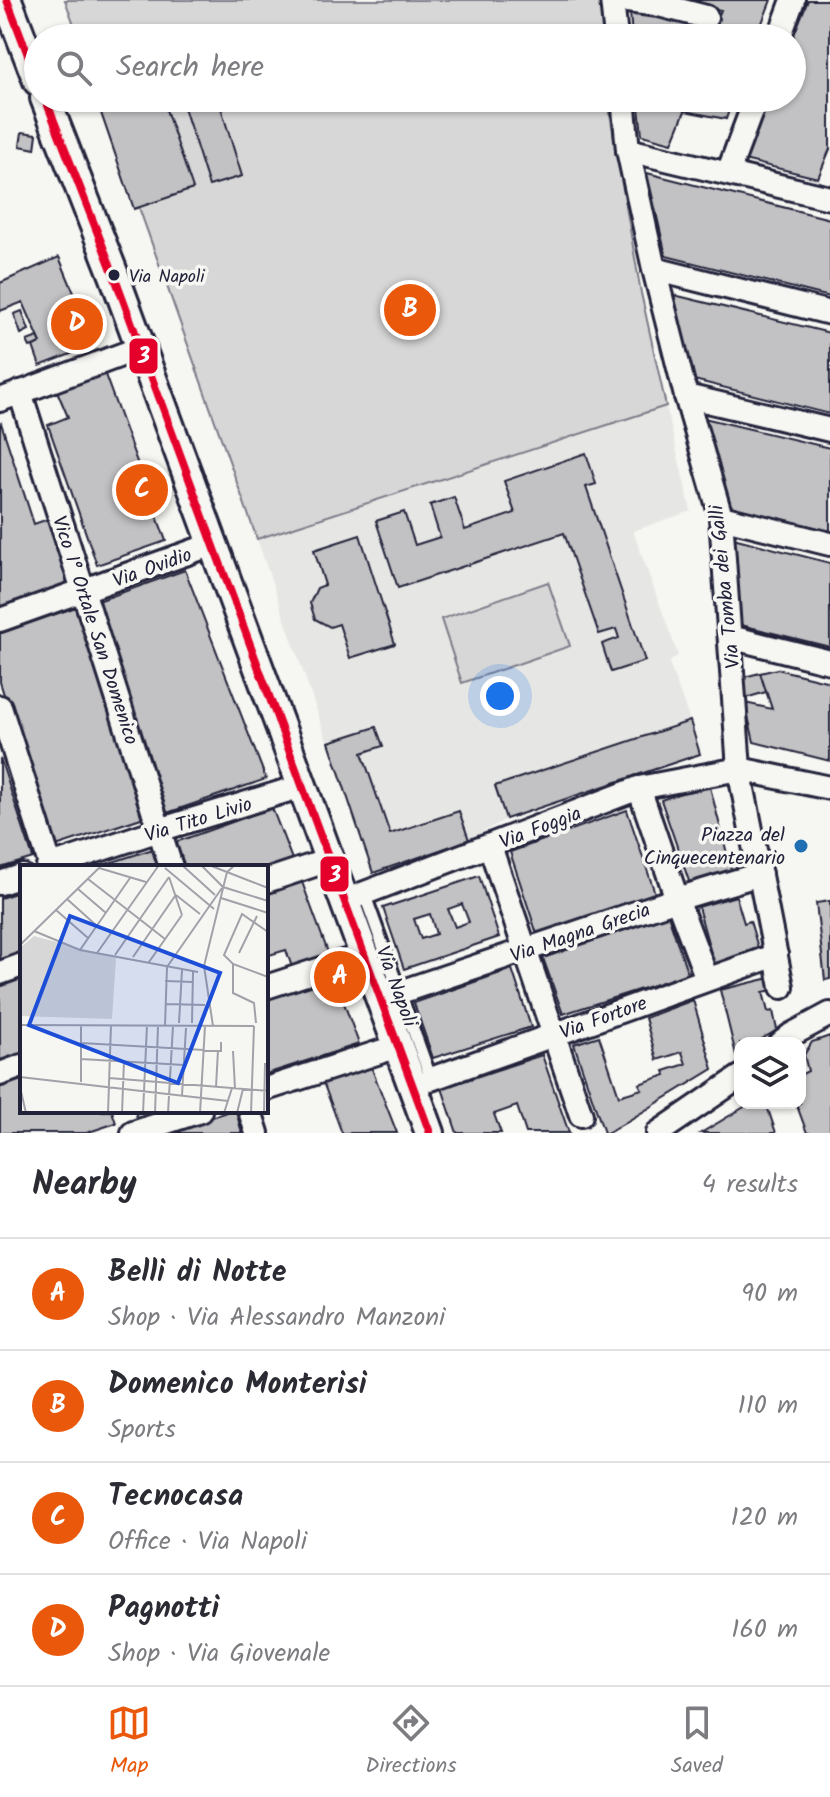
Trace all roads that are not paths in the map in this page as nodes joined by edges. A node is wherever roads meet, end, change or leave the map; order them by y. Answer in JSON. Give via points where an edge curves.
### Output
{"nodes":[{"id":1,"x":7,"y":0,"type":"edge"},
{"id":2,"x":612,"y":0,"type":"edge"},
{"id":3,"x":619,"y":0,"type":"edge"},
{"id":4,"x":793,"y":0,"type":"edge"},
{"id":5,"x":706,"y":17,"type":"dead end"},
{"id":6,"x":615,"y":24,"type":"edge"},
{"id":7,"x":784,"y":24,"type":"edge"},
{"id":8,"x":24,"y":44,"type":"edge"},
{"id":9,"x":50,"y":112,"type":"edge"},
{"id":10,"x":624,"y":112,"type":"edge"},
{"id":11,"x":751,"y":112,"type":"edge"},
{"id":12,"x":628,"y":150,"type":"junction"},
{"id":13,"x":728,"y":173,"type":"junction"},
{"id":14,"x":830,"y":198,"type":"edge"},
{"id":15,"x":654,"y":269,"type":"junction"},
{"id":16,"x":830,"y":313,"type":"edge"},
{"id":17,"x":140,"y":348,"type":"junction"},
{"id":18,"x":10,"y":396,"type":"edge"},
{"id":19,"x":686,"y":396,"type":"junction"},
{"id":20,"x":830,"y":430,"type":"edge"},
{"id":21,"x":721,"y":517,"type":"junction"},
{"id":22,"x":213,"y":544,"type":"junction"},
{"id":23,"x":830,"y":544,"type":"edge"},
{"id":24,"x":84,"y":591,"type":"junction"},
{"id":25,"x":0,"y":620,"type":"edge"},
{"id":26,"x":730,"y":637,"type":"junction"},
{"id":27,"x":830,"y":662,"type":"edge"},
{"id":28,"x":2,"y":717,"type":"edge"},
{"id":29,"x":739,"y":769,"type":"junction"},
{"id":30,"x":302,"y":786,"type":"junction"},
{"id":31,"x":639,"y":788,"type":"junction"},
{"id":32,"x":830,"y":788,"type":"edge"},
{"id":33,"x":159,"y":830,"type":"junction"},
{"id":34,"x":490,"y":846,"type":"junction"},
{"id":35,"x":329,"y":860,"type":"junction"},
{"id":36,"x":49,"y":865,"type":"edge"},
{"id":37,"x":56,"y":865,"type":"edge"},
{"id":38,"x":170,"y":865,"type":"edge"},
{"id":39,"x":760,"y":874,"type":"junction"},
{"id":40,"x":20,"y":877,"type":"edge"},
{"id":41,"x":268,"y":880,"type":"edge"},
{"id":42,"x":0,"y":883,"type":"edge"},
{"id":43,"x":354,"y":897,"type":"junction"},
{"id":44,"x":677,"y":899,"type":"junction"},
{"id":45,"x":526,"y":950,"type":"junction"},
{"id":46,"x":776,"y":955,"type":"junction"},
{"id":47,"x":358,"y":962,"type":"junction"},
{"id":48,"x":20,"y":966,"type":"edge"},
{"id":49,"x":0,"y":973,"type":"edge"},
{"id":50,"x":707,"y":979,"type":"junction"},
{"id":51,"x":268,"y":986,"type":"edge"},
{"id":52,"x":782,"y":987,"type":"dead end"},
{"id":53,"x":400,"y":992,"type":"junction"},
{"id":54,"x":830,"y":1014,"type":"edge"},
{"id":55,"x":555,"y":1035,"type":"junction"},
{"id":56,"x":788,"y":1037,"type":"edge"},
{"id":57,"x":384,"y":1043,"type":"dead end"},
{"id":58,"x":20,"y":1067,"type":"edge"},
{"id":59,"x":0,"y":1074,"type":"edge"},
{"id":60,"x":431,"y":1079,"type":"joint"},
{"id":61,"x":734,"y":1081,"type":"edge"},
{"id":62,"x":268,"y":1088,"type":"edge"},
{"id":63,"x":129,"y":1113,"type":"edge"},
{"id":64,"x":194,"y":1113,"type":"edge"},
{"id":65,"x":251,"y":1113,"type":"edge"},
{"id":66,"x":581,"y":1115,"type":"dead end"},
{"id":67,"x":134,"y":1133,"type":"edge"},
{"id":68,"x":257,"y":1133,"type":"edge"},
{"id":69,"x":430,"y":1133,"type":"edge"},
{"id":70,"x":658,"y":1133,"type":"edge"}],
"edges":[{"from":1,"to":8,"type":"street"},
{"from":2,"to":6,"type":"street"},
{"from":3,"to":5,"type":"street"},
{"from":4,"to":7,"type":"street"},
{"from":9,"to":17,"type":"street","name":"Via Napoli"},
{"from":10,"to":12,"type":"street","name":"Via Tomba dei Galli"},
{"from":11,"to":13,"type":"street"},
{"from":12,"to":13,"type":"street"},
{"from":12,"to":15,"type":"street","name":"Via Tomba dei Galli"},
{"from":13,"to":14,"type":"street"},
{"from":15,"to":16,"type":"street"},
{"from":15,"to":19,"type":"street","name":"Via Tomba dei Galli"},
{"from":17,"to":18,"type":"street"},
{"from":17,"to":22,"type":"street","name":"Via Napoli"},
{"from":18,"to":24,"type":"street","name":"Vico I° Ortale San Domenico"},
{"from":19,"to":20,"type":"street"},
{"from":19,"to":21,"type":"street","name":"Via Tomba dei Galli"},
{"from":21,"to":23,"type":"street"},
{"from":21,"to":26,"type":"street","name":"Via Tomba dei Galli"},
{"from":22,"to":24,"type":"street","name":"Via Ovidio"},
{"from":22,"to":30,"type":"street","name":"Via Napoli"},
{"from":24,"to":25,"type":"street","name":"Via Ovidio"},
{"from":24,"to":33,"type":"street","name":"Vico I° Ortale San Domenico"},
{"from":26,"to":27,"type":"street"},
{"from":26,"to":29,"type":"street","name":"Via Tomba dei Galli"},
{"from":28,"to":36,"type":"street"},
{"from":29,"to":31,"type":"street","name":"Via Foggia"},
{"from":29,"to":32,"type":"street"},
{"from":29,"to":39,"type":"street","name":"Via Tomba dei Galli"},
{"from":30,"to":33,"type":"street","name":"Via Tito Livio"},
{"from":30,"to":35,"type":"street","name":"Via Napoli"},
{"from":31,"to":34,"type":"street","name":"Via Foggia"},
{"from":31,"to":44,"type":"street"},
{"from":33,"to":37,"type":"street","name":"Via Tito Livio"},
{"from":33,"to":38,"type":"street","name":"Vico I° Ortale San Domenico"},
{"from":34,"to":43,"type":"street","name":"Via Foggia"},
{"from":34,"to":45,"type":"street"},
{"from":35,"to":41,"type":"street"},
{"from":35,"to":43,"type":"street","name":"Via Napoli"},
{"from":39,"to":44,"type":"street","name":"Via Magna Grecia"},
{"from":39,"to":46,"type":"street","name":"Via Tomba dei Galli"},
{"from":40,"to":42,"type":"street"},
{"from":43,"to":47,"type":"street","name":"Via Napoli"},
{"from":43,"to":53,"type":"lane","name":"Via Napoli"},
{"from":44,"to":45,"type":"street","name":"Via Magna Grecia"},
{"from":44,"to":50,"type":"street"},
{"from":45,"to":53,"type":"street","name":"Via Magna Grecia"},
{"from":45,"to":55,"type":"street"},
{"from":46,"to":50,"type":"street","name":"Via Fortore"},
{"from":46,"to":52,"type":"street","name":"Via Tomba dei Galli"},
{"from":47,"to":51,"type":"street"},
{"from":47,"to":69,"type":"street","name":"Via Napoli"},
{"from":48,"to":49,"type":"street"},
{"from":50,"to":55,"type":"street","name":"Via Fortore"},
{"from":53,"to":60,"type":"lane","name":"Via Napoli"},
{"from":54,"to":56,"type":"street"},
{"from":55,"to":60,"type":"street","name":"Via Fortore"},
{"from":55,"to":66,"type":"street"},
{"from":57,"to":62,"type":"street"},
{"from":58,"to":59,"type":"street"},
{"from":61,"to":70,"type":"street"},
{"from":63,"to":67,"type":"street"},
{"from":64,"to":67,"type":"street"},
{"from":65,"to":68,"type":"street"}]}
